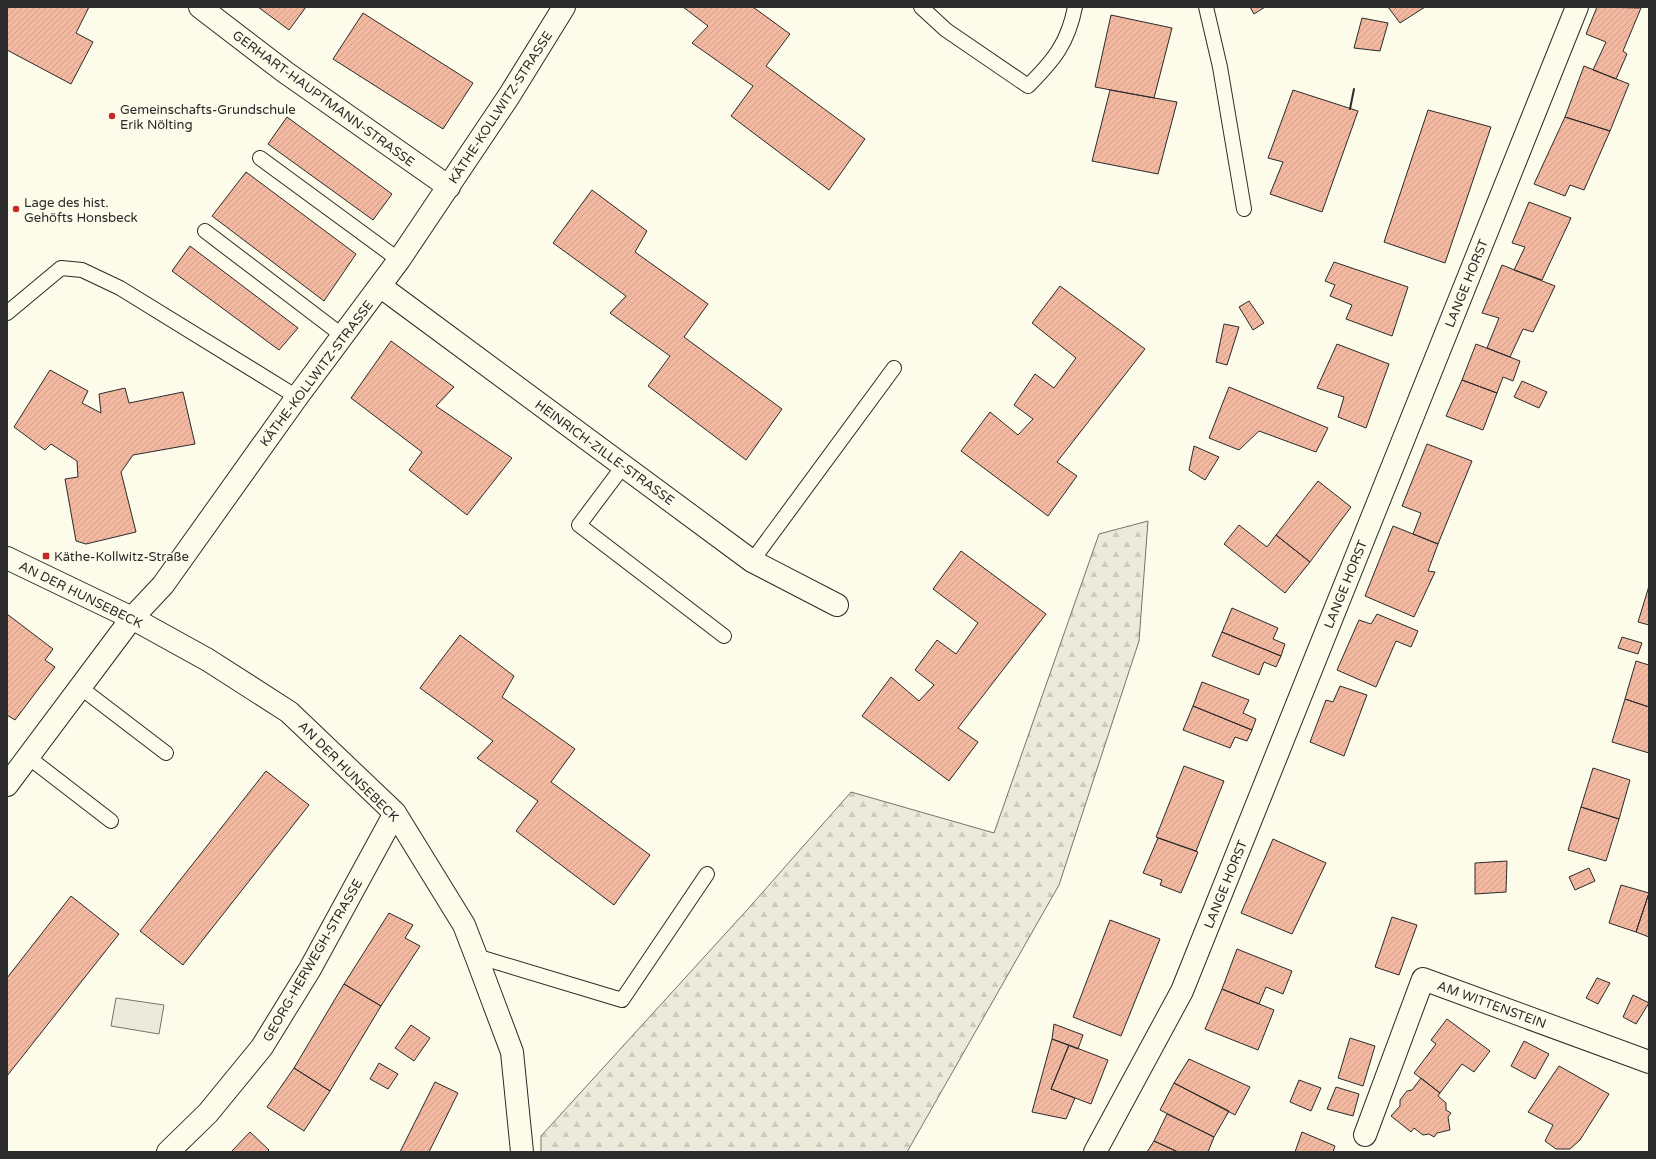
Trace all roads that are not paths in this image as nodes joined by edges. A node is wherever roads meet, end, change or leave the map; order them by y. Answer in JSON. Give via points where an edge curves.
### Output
{"nodes":[{"id":1,"x":200,"y":7,"type":"edge"},
{"id":2,"x":564,"y":7,"type":"edge"},
{"id":3,"x":921,"y":7,"type":"edge"},
{"id":4,"x":1075,"y":7,"type":"edge"},
{"id":5,"x":1206,"y":7,"type":"edge"},
{"id":6,"x":1577,"y":7,"type":"edge"},
{"id":7,"x":260,"y":158,"type":"dead end"},
{"id":8,"x":449,"y":187,"type":"junction"},
{"id":9,"x":1244,"y":209,"type":"dead end"},
{"id":10,"x":205,"y":231,"type":"dead end"},
{"id":11,"x":399,"y":260,"type":"junction"},
{"id":12,"x":380,"y":286,"type":"junction"},
{"id":13,"x":7,"y":314,"type":"edge"},
{"id":14,"x":343,"y":336,"type":"junction"},
{"id":15,"x":894,"y":368,"type":"dead end"},
{"id":16,"x":297,"y":397,"type":"junction"},
{"id":17,"x":624,"y":465,"type":"junction"},
{"id":18,"x":7,"y":558,"type":"edge"},
{"id":19,"x":752,"y":561,"type":"junction"},
{"id":20,"x":837,"y":605,"type":"dead end"},
{"id":21,"x":132,"y":618,"type":"junction"},
{"id":22,"x":724,"y":636,"type":"dead end"},
{"id":23,"x":81,"y":688,"type":"junction"},
{"id":24,"x":166,"y":752,"type":"dead end"},
{"id":25,"x":28,"y":758,"type":"junction"},
{"id":26,"x":7,"y":785,"type":"edge"},
{"id":27,"x":395,"y":813,"type":"junction"},
{"id":28,"x":111,"y":821,"type":"dead end"},
{"id":29,"x":707,"y":874,"type":"dead end"},
{"id":30,"x":476,"y":956,"type":"junction"},
{"id":31,"x":1649,"y":1062,"type":"edge"},
{"id":32,"x":1365,"y":1135,"type":"dead end"},
{"id":33,"x":168,"y":1152,"type":"edge"},
{"id":34,"x":522,"y":1152,"type":"edge"},
{"id":35,"x":1095,"y":1152,"type":"edge"}],
"edges":[{"from":1,"to":8,"type":"street","name":"GERHART-HAUPTMANN-STRASSE","via":[[285,72]]},
{"from":2,"to":8,"type":"street","name":"KÄTHE-KOLLWITZ-STRASSE"},
{"from":3,"to":4,"type":"lane","via":[[946,30],[1028,86],[1059,51],[1071,28]]},
{"from":5,"to":9,"type":"lane","via":[[1220,66]]},
{"from":6,"to":35,"type":"street","name":"LANGE HORST","via":[[1182,991]]},
{"from":7,"to":11,"type":"lane"},
{"from":8,"to":11,"type":"street","name":"KÄTHE-KOLLWITZ-STRASSE"},
{"from":10,"to":14,"type":"lane"},
{"from":11,"to":12,"type":"street","name":"KÄTHE-KOLLWITZ-STRASSE"},
{"from":12,"to":14,"type":"street","name":"KÄTHE-KOLLWITZ-STRASSE"},
{"from":12,"to":17,"type":"street","name":"HEINRICH-ZILLE-STRASSE"},
{"from":13,"to":16,"type":"lane","via":[[62,268],[82,270],[120,288]]},
{"from":14,"to":16,"type":"street","name":"KÄTHE-KOLLWITZ-STRASSE"},
{"from":15,"to":19,"type":"lane"},
{"from":16,"to":21,"type":"street","name":"KÄTHE-KOLLWITZ-STRASSE","via":[[163,585]]},
{"from":17,"to":19,"type":"street","name":"HEINRICH-ZILLE-STRASSE"},
{"from":17,"to":22,"type":"lane","via":[[579,525]]},
{"from":18,"to":21,"type":"street","name":"AN DER HUNSEBECK"},
{"from":19,"to":20,"type":"street","name":"HEINRICH-ZILLE-STRASSE"},
{"from":21,"to":23,"type":"street","name":"KÄTHE-KOLLWITZ-STRASSE"},
{"from":21,"to":27,"type":"street","name":"AN DER HUNSEBECK","via":[[208,660],[289,712]]},
{"from":23,"to":24,"type":"lane"},
{"from":23,"to":25,"type":"street","name":"KÄTHE-KOLLWITZ-STRASSE"},
{"from":25,"to":26,"type":"street","name":"KÄTHE-KOLLWITZ-STRASSE"},
{"from":25,"to":28,"type":"lane"},
{"from":27,"to":30,"type":"street","name":"AN DER HUNSEBECK","via":[[464,925]]},
{"from":27,"to":33,"type":"street","name":"GEORG-HERWEGH-STRASSE","via":[[310,969],[262,1047],[208,1113]]},
{"from":29,"to":30,"type":"lane","via":[[622,1000]]},
{"from":30,"to":34,"type":"street","name":"AN DER HUNSEBECK","via":[[512,1052]]},
{"from":31,"to":32,"type":"street","name":"AM WITTENSTEIN","via":[[1424,978]]}]}
